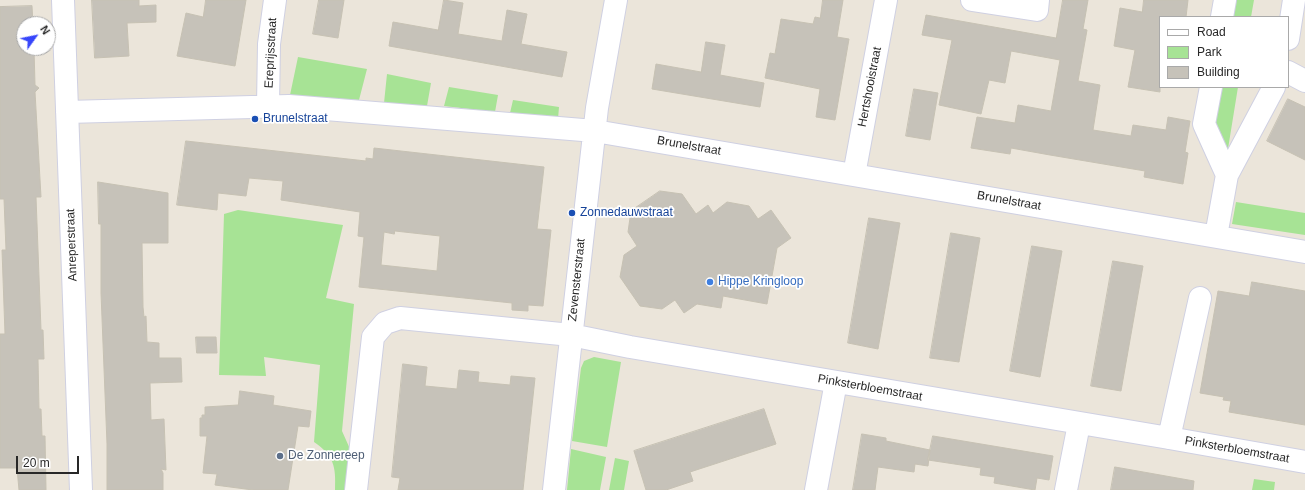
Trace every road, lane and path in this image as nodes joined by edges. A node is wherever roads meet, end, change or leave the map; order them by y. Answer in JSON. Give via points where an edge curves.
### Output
{"nodes":[{"id":1,"x":63,"y":0,"type":"edge"},
{"id":2,"x":275,"y":0,"type":"edge"},
{"id":3,"x":616,"y":0,"type":"edge"},
{"id":4,"x":886,"y":0,"type":"edge"},
{"id":5,"x":972,"y":0,"type":"edge"},
{"id":6,"x":1038,"y":0,"type":"edge"},
{"id":7,"x":1225,"y":0,"type":"edge"},
{"id":8,"x":1294,"y":0,"type":"edge"},
{"id":9,"x":1222,"y":16,"type":"edge"},
{"id":10,"x":1289,"y":32,"type":"edge"},
{"id":11,"x":1289,"y":73,"type":"edge"},
{"id":12,"x":1305,"y":81,"type":"edge"},
{"id":13,"x":1210,"y":88,"type":"edge"},
{"id":14,"x":1273,"y":88,"type":"edge"},
{"id":15,"x":268,"y":106,"type":"junction"},
{"id":16,"x":67,"y":112,"type":"junction"},
{"id":17,"x":595,"y":131,"type":"junction"},
{"id":18,"x":854,"y":175,"type":"junction"},
{"id":19,"x":1227,"y":175,"type":"junction"},
{"id":20,"x":1216,"y":236,"type":"junction"},
{"id":21,"x":1305,"y":252,"type":"edge"},
{"id":22,"x":1200,"y":298,"type":"dead end"},
{"id":23,"x":571,"y":335,"type":"junction"},
{"id":24,"x":836,"y":382,"type":"junction"},
{"id":25,"x":1079,"y":424,"type":"junction"},
{"id":26,"x":1169,"y":438,"type":"junction"},
{"id":27,"x":1305,"y":462,"type":"edge"},
{"id":28,"x":81,"y":490,"type":"edge"},
{"id":29,"x":356,"y":490,"type":"edge"},
{"id":30,"x":554,"y":490,"type":"edge"},
{"id":31,"x":816,"y":490,"type":"edge"},
{"id":32,"x":1066,"y":490,"type":"edge"}],
"edges":[{"from":1,"to":16,"type":"street","name":"Anreperstraat"},
{"from":2,"to":15,"type":"street","name":"Ereprijsstraat","via":[[269,44]]},
{"from":3,"to":17,"type":"street","name":"Zevensterstraat"},
{"from":4,"to":18,"type":"street","name":"Hertshooistraat"},
{"from":5,"to":6,"type":"street","via":[[1037,10]]},
{"from":7,"to":9,"type":"street"},
{"from":8,"to":10,"type":"street"},
{"from":11,"to":12,"type":"street"},
{"from":13,"to":19,"type":"street","via":[[1204,124]]},
{"from":14,"to":19,"type":"street"},
{"from":15,"to":16,"type":"street","name":"Brunelstraat"},
{"from":15,"to":17,"type":"street","name":"Brunelstraat"},
{"from":16,"to":28,"type":"street","name":"Anreperstraat"},
{"from":17,"to":18,"type":"street","name":"Brunelstraat"},
{"from":17,"to":23,"type":"street","name":"Zevensterstraat"},
{"from":18,"to":20,"type":"street","name":"Brunelstraat"},
{"from":19,"to":20,"type":"street"},
{"from":20,"to":21,"type":"street","name":"Brunelstraat"},
{"from":22,"to":26,"type":"street","name":"Pinksterbloemstraat"},
{"from":23,"to":24,"type":"street","name":"Pinksterbloemstraat"},
{"from":23,"to":29,"type":"street","via":[[400,318],[385,323],[373,337]]},
{"from":23,"to":30,"type":"street","name":"Zevensterstraat"},
{"from":24,"to":25,"type":"street","name":"Pinksterbloemstraat"},
{"from":24,"to":31,"type":"street"},
{"from":25,"to":26,"type":"street","name":"Pinksterbloemstraat"},
{"from":25,"to":32,"type":"street"},
{"from":26,"to":27,"type":"street","name":"Pinksterbloemstraat"}]}
